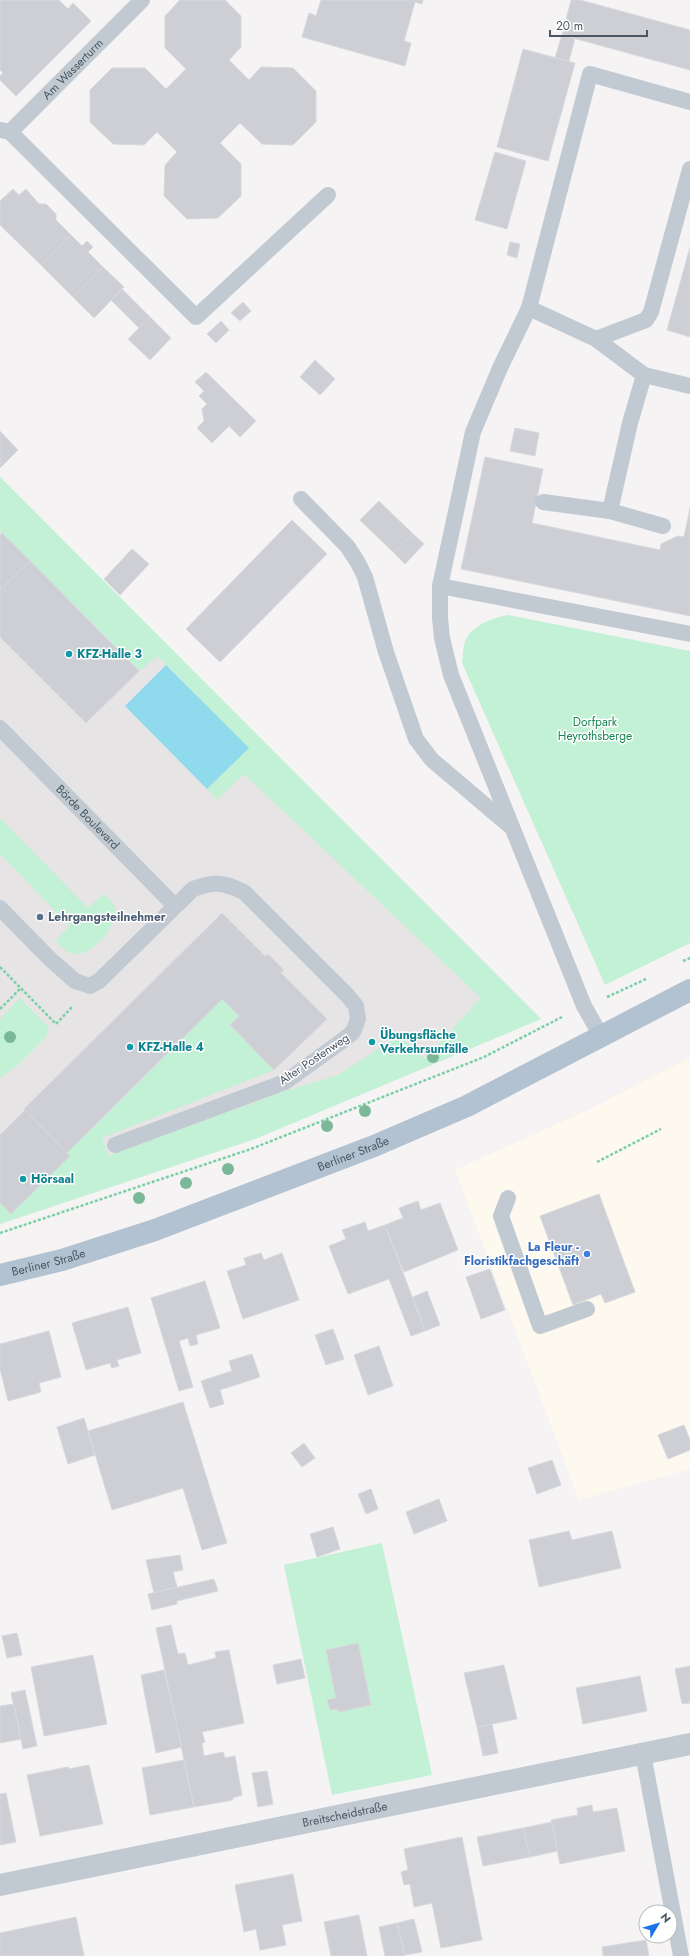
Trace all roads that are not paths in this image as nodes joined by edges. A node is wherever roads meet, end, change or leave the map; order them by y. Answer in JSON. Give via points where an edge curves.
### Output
{"nodes":[{"id":1,"x":142,"y":0,"type":"edge"},
{"id":2,"x":690,"y":102,"type":"edge"},
{"id":3,"x":5,"y":131,"type":"edge"},
{"id":4,"x":690,"y":169,"type":"edge"},
{"id":5,"x":328,"y":195,"type":"dead end"},
{"id":6,"x":529,"y":308,"type":"junction"},
{"id":7,"x":596,"y":339,"type":"junction"},
{"id":8,"x":644,"y":375,"type":"junction"},
{"id":9,"x":690,"y":386,"type":"edge"},
{"id":10,"x":301,"y":499,"type":"dead end"},
{"id":11,"x":543,"y":502,"type":"dead end"},
{"id":12,"x":610,"y":511,"type":"junction"},
{"id":13,"x":663,"y":526,"type":"dead end"},
{"id":14,"x":440,"y":586,"type":"junction"},
{"id":15,"x":690,"y":634,"type":"edge"},
{"id":16,"x":0,"y":728,"type":"edge"},
{"id":17,"x":513,"y":829,"type":"junction"},
{"id":18,"x":175,"y":906,"type":"junction"},
{"id":19,"x":0,"y":908,"type":"edge"},
{"id":20,"x":690,"y":990,"type":"edge"},
{"id":21,"x":601,"y":1036,"type":"junction"},
{"id":22,"x":115,"y":1145,"type":"dead end"},
{"id":23,"x":508,"y":1198,"type":"dead end"},
{"id":24,"x":0,"y":1275,"type":"edge"},
{"id":25,"x":587,"y":1310,"type":"dead end"},
{"id":26,"x":690,"y":1744,"type":"edge"},
{"id":27,"x":643,"y":1754,"type":"junction"},
{"id":28,"x":0,"y":1885,"type":"edge"},
{"id":29,"x":682,"y":1956,"type":"edge"}],
"edges":[{"from":1,"to":3,"type":"lane","name":"Am Wasserturm"},
{"from":2,"to":6,"type":"lane","via":[[590,74]]},
{"from":3,"to":5,"type":"lane","via":[[196,317]]},
{"from":4,"to":7,"type":"lane","via":[[651,312],[646,320]]},
{"from":6,"to":7,"type":"lane"},
{"from":6,"to":14,"type":"lane","via":[[473,432]]},
{"from":7,"to":8,"type":"lane"},
{"from":8,"to":9,"type":"lane"},
{"from":8,"to":12,"type":"lane"},
{"from":10,"to":17,"type":"lane","via":[[347,546],[360,566],[386,652],[411,725],[423,750]]},
{"from":11,"to":12,"type":"lane"},
{"from":12,"to":13,"type":"lane"},
{"from":14,"to":15,"type":"lane"},
{"from":14,"to":17,"type":"lane","via":[[442,638],[451,674]]},
{"from":16,"to":18,"type":"lane","name":"Börde Boulevard"},
{"from":17,"to":21,"type":"lane","via":[[584,1006]]},
{"from":18,"to":19,"type":"lane","name":"Alter Postenweg","via":[[99,981],[90,986],[75,981]]},
{"from":18,"to":22,"type":"lane","name":"Alter Postenweg","via":[[193,889],[210,883],[227,885],[244,892],[348,996],[356,1006],[358,1020],[353,1032],[342,1042],[285,1082]]},
{"from":20,"to":21,"type":"main road","name":"Berliner Straße"},
{"from":21,"to":24,"type":"main road","name":"Berliner Straße","via":[[468,1106],[314,1170],[147,1233],[62,1260]]},
{"from":23,"to":25,"type":"lane","via":[[501,1216],[540,1326]]},
{"from":26,"to":27,"type":"street","name":"Breitscheidstraße"},
{"from":27,"to":28,"type":"street","name":"Breitscheidstraße"},
{"from":27,"to":29,"type":"lane"}]}
